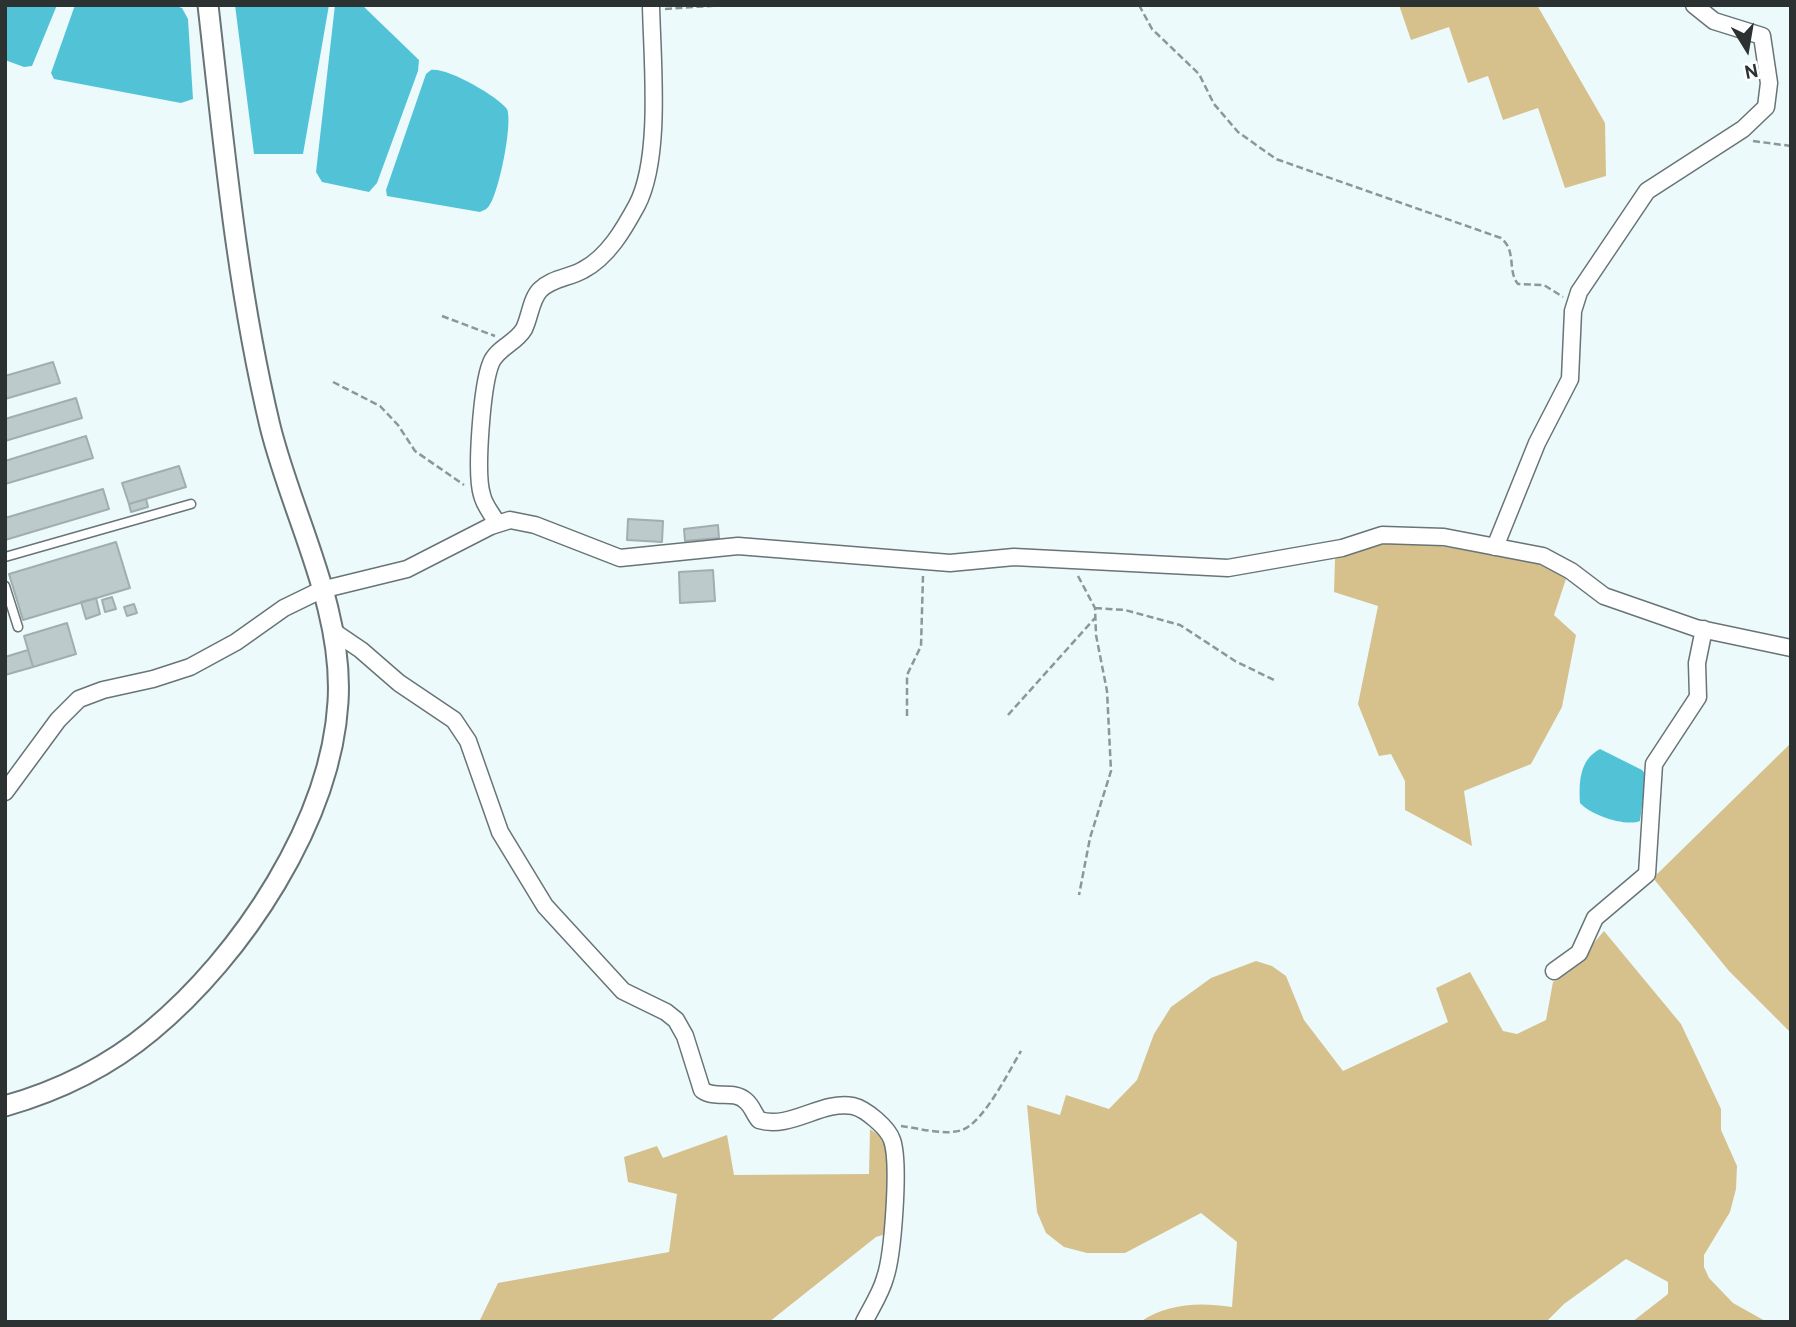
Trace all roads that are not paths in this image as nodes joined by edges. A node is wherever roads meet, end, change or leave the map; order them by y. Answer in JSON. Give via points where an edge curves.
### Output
{"nodes":[{"id":1,"x":208,"y":5,"type":"edge"},
{"id":2,"x":1694,"y":5,"type":"edge"},
{"id":3,"x":651,"y":7,"type":"edge"},
{"id":4,"x":191,"y":504,"type":"dead end"},
{"id":5,"x":497,"y":523,"type":"junction"},
{"id":6,"x":1495,"y":547,"type":"junction"},
{"id":7,"x":5,"y":557,"type":"edge"},
{"id":8,"x":5,"y":586,"type":"edge"},
{"id":9,"x":321,"y":590,"type":"junction"},
{"id":10,"x":18,"y":627,"type":"dead end"},
{"id":11,"x":1704,"y":629,"type":"junction"},
{"id":12,"x":333,"y":631,"type":"junction"},
{"id":13,"x":1791,"y":649,"type":"edge"},
{"id":14,"x":5,"y":792,"type":"edge"},
{"id":15,"x":1553,"y":971,"type":"dead end"},
{"id":16,"x":5,"y":1106,"type":"edge"},
{"id":17,"x":864,"y":1322,"type":"edge"}],
"edges":[{"from":1,"to":9,"type":"street","via":[[233,219],[257,363],[271,428]]},
{"from":2,"to":6,"type":"street","via":[[1714,21],[1762,36],[1769,98],[1763,110],[1736,133],[1647,191],[1579,292],[1573,311],[1570,379],[1537,443]]},
{"from":3,"to":5,"type":"street","via":[[649,172],[638,204],[599,259],[538,292],[524,327],[490,366],[480,434],[482,496]]},
{"from":4,"to":7,"type":"lane"},
{"from":5,"to":6,"type":"street","via":[[510,520],[535,525],[620,558],[738,546],[950,563],[1014,557],[1228,568],[1306,555],[1382,535],[1444,537]]},
{"from":5,"to":9,"type":"street","via":[[407,569]]},
{"from":6,"to":11,"type":"street","via":[[1543,556],[1604,596]]},
{"from":8,"to":10,"type":"lane"},
{"from":9,"to":12,"type":"street"},
{"from":9,"to":14,"type":"street","via":[[190,667],[79,699]]},
{"from":11,"to":13,"type":"street"},
{"from":11,"to":15,"type":"street","via":[[1697,663],[1698,697],[1654,764],[1647,874],[1595,918],[1579,953]]},
{"from":12,"to":16,"type":"street","via":[[338,701],[323,783],[301,835],[248,923],[211,971],[151,1031],[84,1074]]},
{"from":12,"to":17,"type":"street","via":[[454,720],[468,741],[500,832],[545,906],[623,991],[676,1020],[702,1090],[713,1096],[739,1096],[765,1122],[843,1105],[861,1109],[891,1138],[895,1150],[891,1249],[885,1281]]}]}
